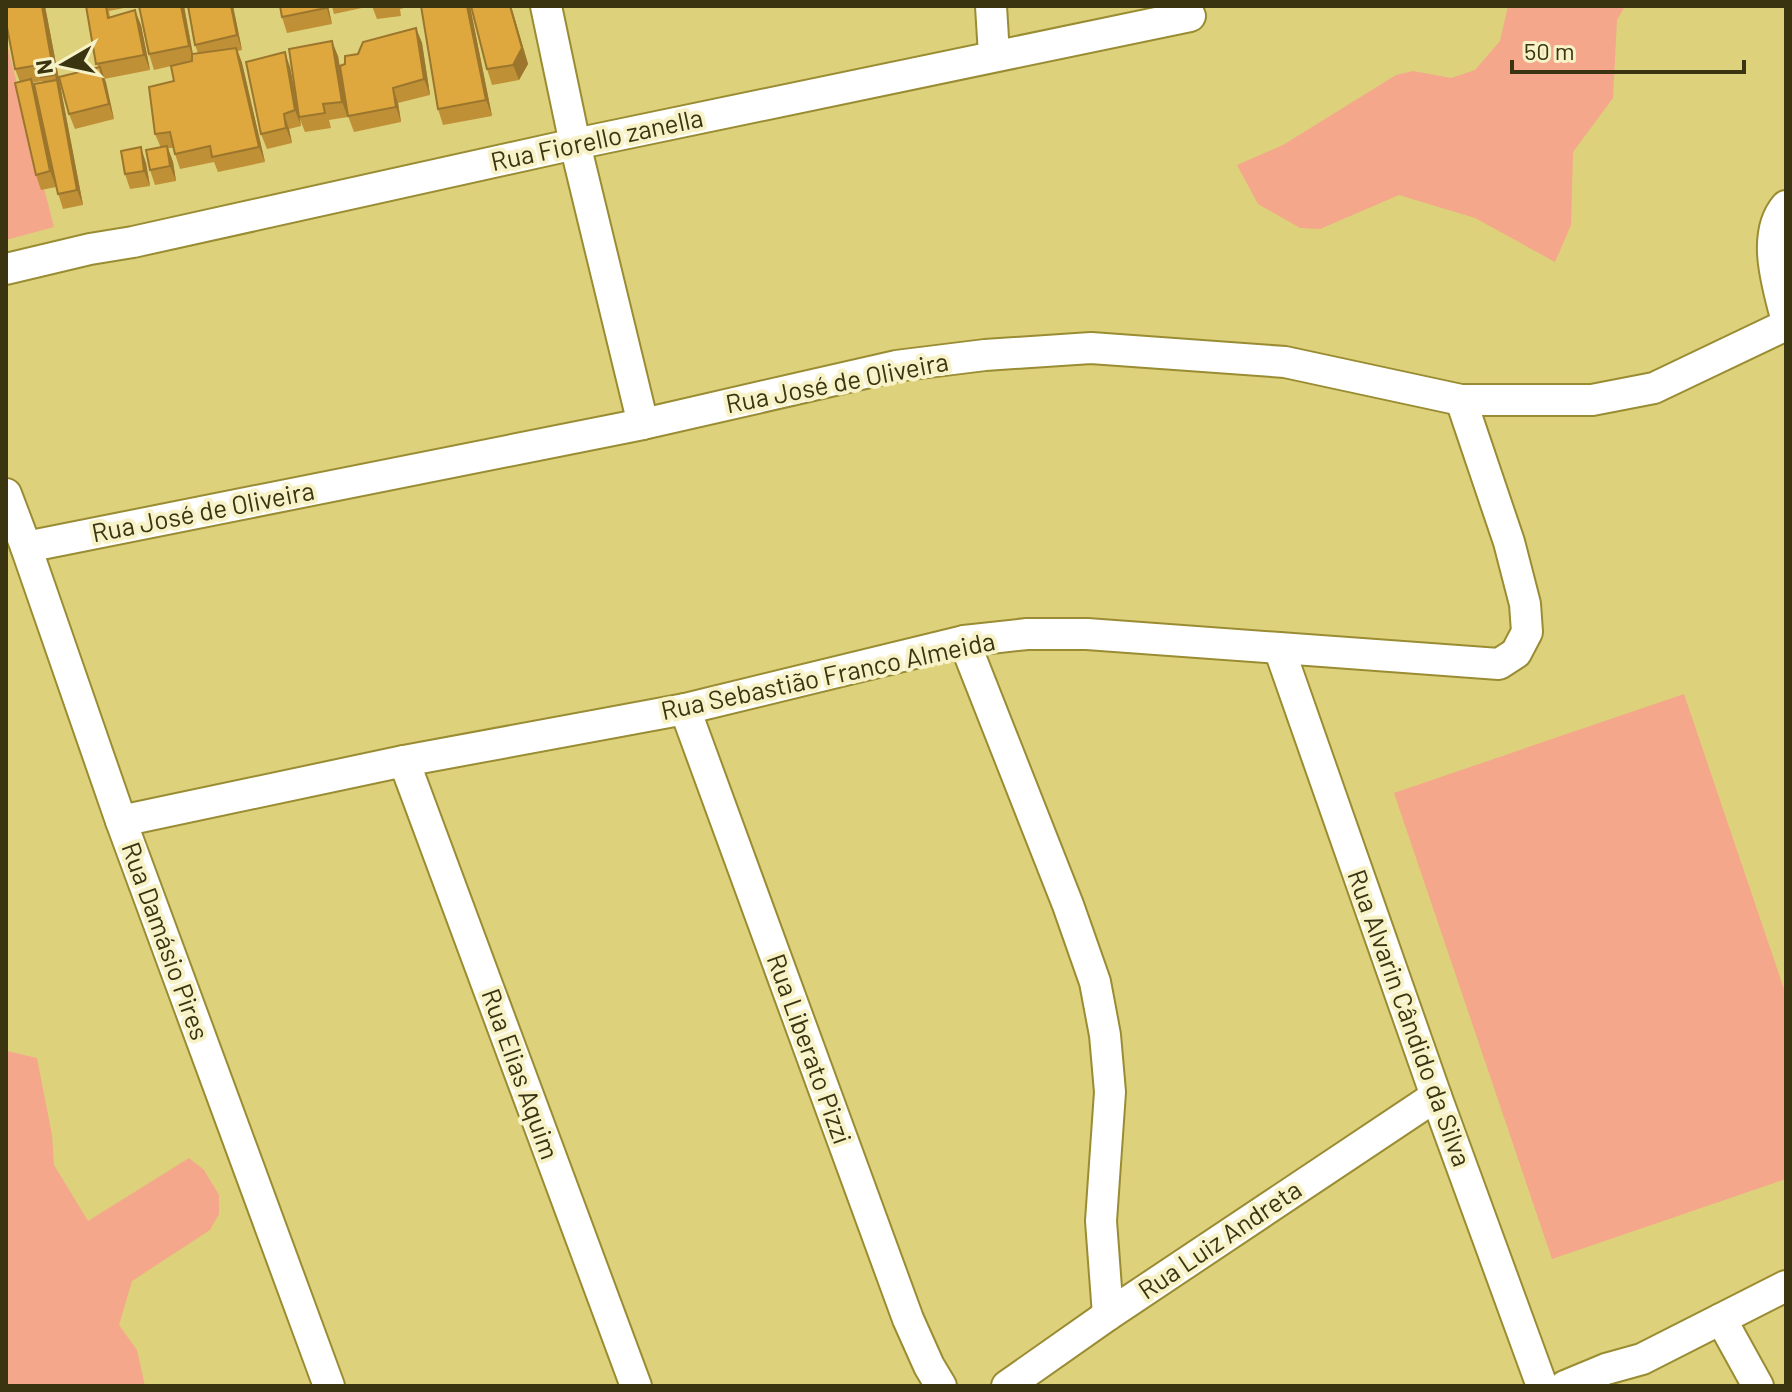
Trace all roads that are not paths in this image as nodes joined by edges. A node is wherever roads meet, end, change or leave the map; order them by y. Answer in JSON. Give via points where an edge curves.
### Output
{"nodes":[{"id":1,"x":546,"y":6,"type":"edge"},
{"id":2,"x":991,"y":6,"type":"edge"},
{"id":3,"x":1190,"y":16,"type":"dead end"},
{"id":4,"x":994,"y":55,"type":"junction"},
{"id":5,"x":575,"y":144,"type":"junction"},
{"id":6,"x":1786,"y":206,"type":"edge"},
{"id":7,"x":6,"y":269,"type":"edge"},
{"id":8,"x":1786,"y":318,"type":"edge"},
{"id":9,"x":1786,"y":325,"type":"edge"},
{"id":10,"x":1461,"y":400,"type":"junction"},
{"id":11,"x":643,"y":424,"type":"junction"},
{"id":12,"x":6,"y":494,"type":"edge"},
{"id":13,"x":26,"y":547,"type":"junction"},
{"id":14,"x":964,"y":641,"type":"junction"},
{"id":15,"x":1279,"y":648,"type":"junction"},
{"id":16,"x":685,"y":709,"type":"junction"},
{"id":17,"x":404,"y":761,"type":"junction"},
{"id":18,"x":121,"y":821,"type":"junction"},
{"id":19,"x":1436,"y":1096,"type":"junction"},
{"id":20,"x":1786,"y":1286,"type":"edge"},
{"id":21,"x":1108,"y":1315,"type":"junction"},
{"id":22,"x":1721,"y":1319,"type":"junction"},
{"id":23,"x":1642,"y":1359,"type":"junction"},
{"id":24,"x":329,"y":1386,"type":"edge"},
{"id":25,"x":636,"y":1386,"type":"edge"},
{"id":26,"x":941,"y":1386,"type":"edge"},
{"id":27,"x":1007,"y":1386,"type":"edge"},
{"id":28,"x":1542,"y":1386,"type":"edge"},
{"id":29,"x":1565,"y":1386,"type":"edge"},
{"id":30,"x":1612,"y":1386,"type":"edge"},
{"id":31,"x":1758,"y":1386,"type":"edge"}],
"edges":[{"from":1,"to":5,"type":"street"},
{"from":2,"to":4,"type":"street"},
{"from":3,"to":4,"type":"street","name":"Rua Fiorello zanella"},
{"from":4,"to":5,"type":"street","name":"Rua Fiorello zanella"},
{"from":5,"to":7,"type":"street","name":"Rua Fiorello zanella"},
{"from":5,"to":11,"type":"street"},
{"from":6,"to":8,"type":"street","via":[[1771,245]]},
{"from":9,"to":10,"type":"street","name":"Rua José de Oliveira","via":[[1654,388],[1592,400]]},
{"from":10,"to":11,"type":"street","name":"Rua José de Oliveira","via":[[1285,362],[1091,348],[896,366]]},
{"from":10,"to":15,"type":"street","name":"Rua Sebastião Franco Almeida","via":[[1525,604],[1527,632],[1516,653],[1499,664]]},
{"from":11,"to":13,"type":"street","name":"Rua José de Oliveira"},
{"from":12,"to":13,"type":"street","name":"Rua Damásio Pires"},
{"from":13,"to":18,"type":"street","name":"Rua Damásio Pires"},
{"from":14,"to":15,"type":"street","name":"Rua Sebastião Franco Almeida","via":[[1087,634]]},
{"from":14,"to":16,"type":"street","name":"Rua Sebastião Franco Almeida"},
{"from":14,"to":21,"type":"street","via":[[1095,982],[1110,1092],[1101,1221]]},
{"from":15,"to":19,"type":"street","name":"Rua Alvarin Cândido da Silva"},
{"from":16,"to":17,"type":"street","name":"Rua Sebastião Franco Almeida"},
{"from":16,"to":26,"type":"street","name":"Rua Liberato Pizzi","via":[[908,1319]]},
{"from":17,"to":18,"type":"street","name":"Rua Sebastião Franco Almeida"},
{"from":17,"to":25,"type":"street","name":"Rua Elias Aquim"},
{"from":18,"to":24,"type":"street","name":"Rua Damásio Pires"},
{"from":19,"to":21,"type":"street","name":"Rua Luiz Andreta"},
{"from":19,"to":28,"type":"street","name":"Rua Alvarin Cândido da Silva"},
{"from":20,"to":22,"type":"street"},
{"from":21,"to":27,"type":"street","name":"Rua Luiz Andreta"},
{"from":22,"to":23,"type":"street"},
{"from":22,"to":31,"type":"street"},
{"from":23,"to":29,"type":"street"},
{"from":23,"to":30,"type":"street"}]}
